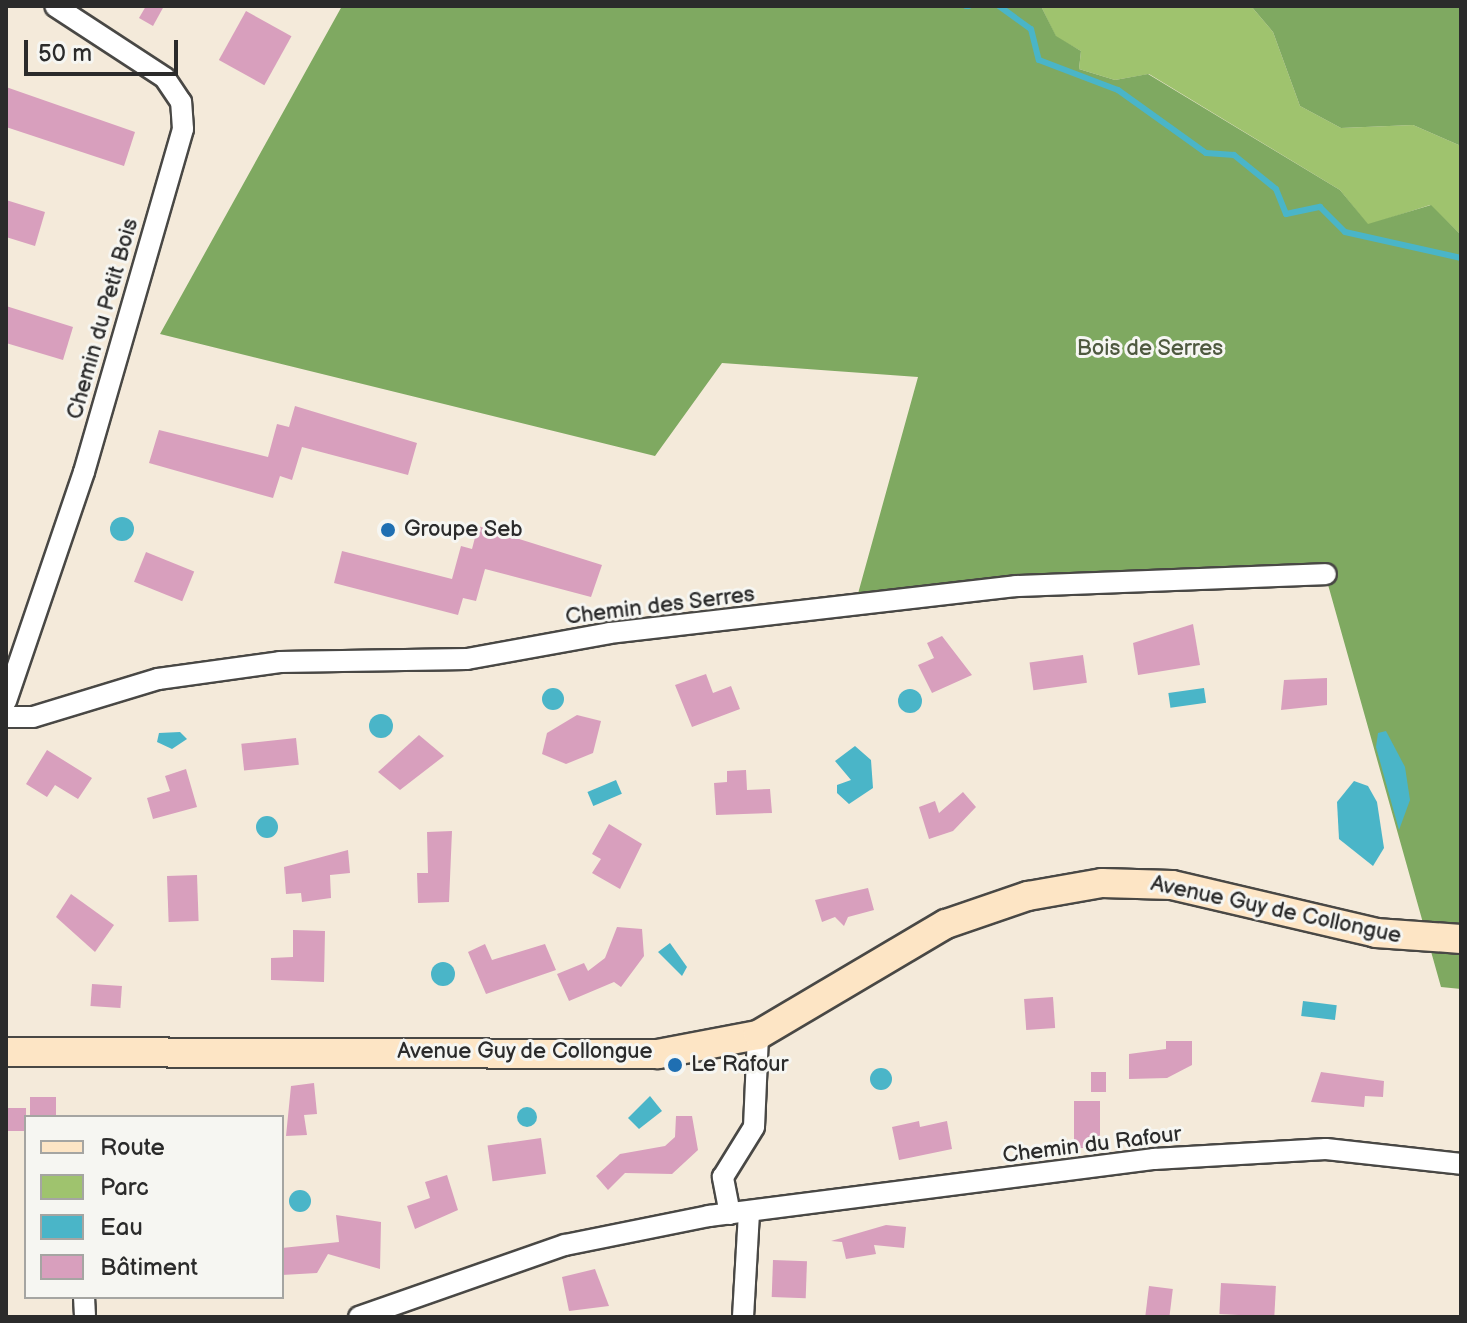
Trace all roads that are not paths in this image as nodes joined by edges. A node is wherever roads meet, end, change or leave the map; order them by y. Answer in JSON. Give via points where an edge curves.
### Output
{"nodes":[{"id":1,"x":55,"y":6,"type":"edge"},
{"id":2,"x":1326,"y":574,"type":"dead end"},
{"id":3,"x":6,"y":701,"type":"edge"},
{"id":4,"x":6,"y":717,"type":"edge"},
{"id":5,"x":1461,"y":939,"type":"edge"},
{"id":6,"x":758,"y":1035,"type":"junction"},
{"id":7,"x":6,"y":1041,"type":"edge"},
{"id":8,"x":73,"y":1051,"type":"junction"},
{"id":9,"x":6,"y":1052,"type":"edge"},
{"id":10,"x":6,"y":1059,"type":"edge"},
{"id":11,"x":1461,"y":1164,"type":"edge"},
{"id":12,"x":740,"y":1214,"type":"junction"},
{"id":13,"x":359,"y":1317,"type":"edge"},
{"id":14,"x":743,"y":1317,"type":"edge"}],
"edges":[{"from":1,"to":3,"type":"street","name":"Chemin du Petit Bois","via":[[165,78],[181,102],[183,129],[84,472]]},
{"from":2,"to":4,"type":"street","name":"Chemin des Serres","via":[[1007,587],[610,633],[467,659],[280,662],[158,679],[33,717]]},
{"from":5,"to":6,"type":"main road","name":"Avenue Guy de Collongue","via":[[1400,938],[1172,885],[1061,888],[946,924]]},
{"from":6,"to":8,"type":"main road","name":"Avenue Guy de Collongue","via":[[658,1054]]},
{"from":6,"to":12,"type":"street","via":[[754,1127],[723,1177]]},
{"from":7,"to":8,"type":"main road","name":"Avenue Guy de Collongue"},
{"from":8,"to":9,"type":"main road","name":"Avenue Guy de Collongue"},
{"from":8,"to":10,"type":"main road","name":"Avenue Guy de Collongue"},
{"from":11,"to":12,"type":"street","name":"Chemin du Rafour","via":[[1326,1149],[1154,1159]]},
{"from":12,"to":13,"type":"street","name":"Chemin du Rafour","via":[[565,1245]]},
{"from":12,"to":14,"type":"street"}]}
